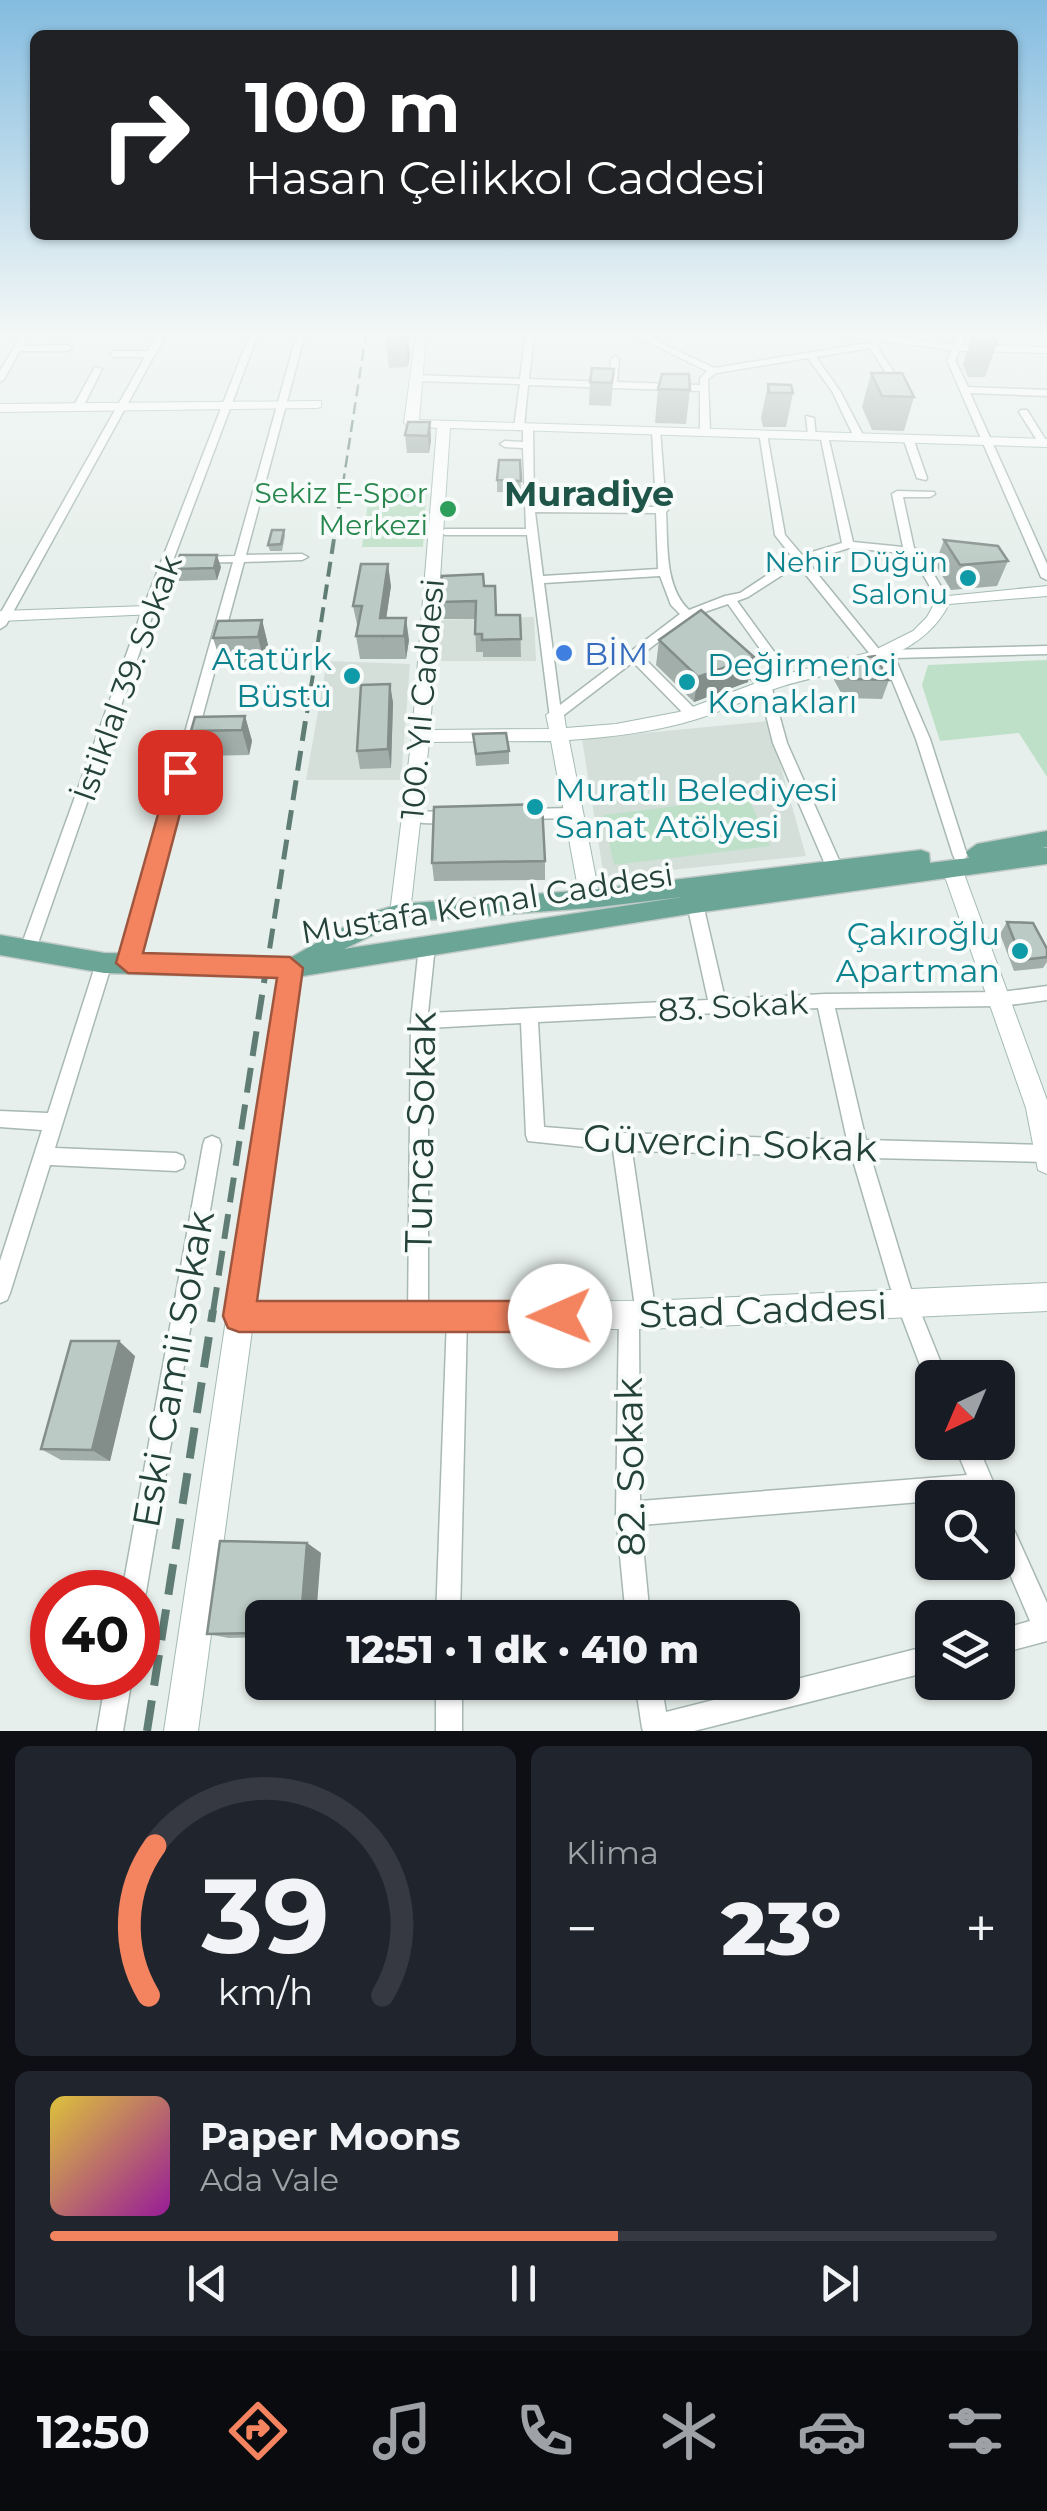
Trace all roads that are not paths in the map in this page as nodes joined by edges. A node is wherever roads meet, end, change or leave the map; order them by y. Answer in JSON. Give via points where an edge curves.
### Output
{"nodes":[{"id":1,"x":119,"y":415,"type":"edge"},
{"id":2,"x":226,"y":415,"type":"edge"},
{"id":3,"x":279,"y":415,"type":"edge"},
{"id":4,"x":411,"y":415,"type":"edge"},
{"id":5,"x":523,"y":415,"type":"edge"},
{"id":6,"x":704,"y":415,"type":"edge"},
{"id":7,"x":848,"y":415,"type":"edge"},
{"id":8,"x":974,"y":415,"type":"edge"},
{"id":9,"x":1026,"y":415,"type":"edge"},
{"id":10,"x":809,"y":418,"type":"dead end"},
{"id":11,"x":524,"y":428,"type":"junction"},
{"id":12,"x":443,"y":430,"type":"junction"},
{"id":13,"x":658,"y":431,"type":"junction"},
{"id":14,"x":705,"y":432,"type":"junction"},
{"id":15,"x":762,"y":434,"type":"junction"},
{"id":16,"x":818,"y":435,"type":"junction"},
{"id":17,"x":859,"y":437,"type":"junction"},
{"id":18,"x":908,"y":438,"type":"junction"},
{"id":19,"x":984,"y":441,"type":"junction"},
{"id":20,"x":1045,"y":443,"type":"edge"},
{"id":21,"x":504,"y":444,"type":"dead end"},
{"id":22,"x":528,"y":445,"type":"junction"},
{"id":23,"x":922,"y":478,"type":"dead end"},
{"id":24,"x":930,"y":494,"type":"dead end"},
{"id":25,"x":530,"y":510,"type":"junction"},
{"id":26,"x":663,"y":510,"type":"junction"},
{"id":27,"x":444,"y":532,"type":"dead end"},
{"id":28,"x":533,"y":532,"type":"junction"},
{"id":29,"x":848,"y":545,"type":"junction"},
{"id":30,"x":912,"y":550,"type":"junction"},
{"id":31,"x":302,"y":557,"type":"dead end"},
{"id":32,"x":238,"y":559,"type":"junction"},
{"id":33,"x":170,"y":560,"type":"junction"},
{"id":34,"x":798,"y":560,"type":"junction"},
{"id":35,"x":664,"y":572,"type":"junction"},
{"id":36,"x":1047,"y":577,"type":"edge"},
{"id":37,"x":540,"y":580,"type":"junction"},
{"id":38,"x":1047,"y":591,"type":"edge"},
{"id":39,"x":729,"y":598,"type":"junction"},
{"id":40,"x":943,"y":600,"type":"junction"},
{"id":41,"x":148,"y":611,"type":"junction"},
{"id":42,"x":688,"y":614,"type":"junction"},
{"id":43,"x":2,"y":619,"type":"edge"},
{"id":44,"x":714,"y":638,"type":"edge"},
{"id":45,"x":726,"y":650,"type":"edge"},
{"id":46,"x":1047,"y":650,"type":"edge"},
{"id":47,"x":634,"y":655,"type":"junction"},
{"id":48,"x":882,"y":655,"type":"junction"},
{"id":49,"x":787,"y":678,"type":"junction"},
{"id":50,"x":765,"y":685,"type":"junction"},
{"id":51,"x":692,"y":714,"type":"junction"},
{"id":52,"x":556,"y":725,"type":"junction"},
{"id":53,"x":421,"y":736,"type":"junction"},
{"id":54,"x":572,"y":813,"type":"junction"},
{"id":55,"x":502,"y":815,"type":"edge"},
{"id":56,"x":464,"y":816,"type":"edge"},
{"id":57,"x":413,"y":817,"type":"junction"},
{"id":58,"x":1047,"y":839,"type":"edge"},
{"id":59,"x":1047,"y":856,"type":"edge"},
{"id":60,"x":957,"y":863,"type":"junction"},
{"id":61,"x":835,"y":869,"type":"junction"},
{"id":62,"x":590,"y":899,"type":"junction"},
{"id":63,"x":695,"y":904,"type":"junction"},
{"id":64,"x":410,"y":913,"type":"junction"},
{"id":65,"x":375,"y":922,"type":"junction"},
{"id":66,"x":0,"y":945,"type":"edge"},
{"id":67,"x":427,"y":946,"type":"junction"},
{"id":68,"x":27,"y":952,"type":"junction"},
{"id":69,"x":377,"y":953,"type":"junction"},
{"id":70,"x":116,"y":963,"type":"junction"},
{"id":71,"x":290,"y":968,"type":"junction"},
{"id":72,"x":1047,"y":993,"type":"edge"},
{"id":73,"x":1002,"y":999,"type":"junction"},
{"id":74,"x":826,"y":1001,"type":"junction"},
{"id":75,"x":718,"y":1006,"type":"junction"},
{"id":76,"x":529,"y":1016,"type":"junction"},
{"id":77,"x":419,"y":1021,"type":"junction"},
{"id":78,"x":1043,"y":1108,"type":"edge"},
{"id":79,"x":0,"y":1119,"type":"edge"},
{"id":80,"x":52,"y":1122,"type":"junction"},
{"id":81,"x":621,"y":1142,"type":"junction"},
{"id":82,"x":212,"y":1145,"type":"dead end"},
{"id":83,"x":856,"y":1148,"type":"junction"},
{"id":84,"x":42,"y":1156,"type":"junction"},
{"id":85,"x":1046,"y":1158,"type":"edge"},
{"id":86,"x":176,"y":1162,"type":"dead end"},
{"id":87,"x":0,"y":1293,"type":"edge"},
{"id":88,"x":1047,"y":1297,"type":"edge"},
{"id":89,"x":904,"y":1304,"type":"junction"},
{"id":90,"x":637,"y":1315,"type":"junction"},
{"id":91,"x":239,"y":1316,"type":"junction"},
{"id":92,"x":418,"y":1318,"type":"junction"},
{"id":93,"x":457,"y":1318,"type":"junction"},
{"id":94,"x":928,"y":1360,"type":"edge"},
{"id":95,"x":915,"y":1496,"type":"edge"},
{"id":96,"x":628,"y":1514,"type":"junction"},
{"id":97,"x":1015,"y":1559,"type":"edge"},
{"id":98,"x":138,"y":1570,"type":"edge"},
{"id":99,"x":449,"y":1600,"type":"edge"},
{"id":100,"x":636,"y":1600,"type":"edge"},
{"id":101,"x":1046,"y":1629,"type":"edge"},
{"id":102,"x":1015,"y":1637,"type":"edge"},
{"id":103,"x":915,"y":1662,"type":"edge"},
{"id":104,"x":115,"y":1700,"type":"edge"},
{"id":105,"x":448,"y":1700,"type":"edge"},
{"id":106,"x":651,"y":1700,"type":"edge"},
{"id":107,"x":655,"y":1730,"type":"edge"},
{"id":108,"x":110,"y":1731,"type":"edge"},
{"id":109,"x":182,"y":1731,"type":"edge"},
{"id":110,"x":449,"y":1731,"type":"edge"}],
"edges":[{"from":1,"to":43,"type":"street"},
{"from":2,"to":33,"type":"street","name":"İstiklal 39. Sokak"},
{"from":3,"to":32,"type":"street"},
{"from":4,"to":12,"type":"street","via":[[410,421]]},
{"from":5,"to":11,"type":"street"},
{"from":6,"to":14,"type":"street"},
{"from":7,"to":17,"type":"street"},
{"from":8,"to":19,"type":"street"},
{"from":9,"to":20,"type":"street"},
{"from":10,"to":16,"type":"street"},
{"from":11,"to":12,"type":"street"},
{"from":11,"to":13,"type":"street"},
{"from":11,"to":22,"type":"street"},
{"from":12,"to":53,"type":"street","name":"100. Yıl Caddesi"},
{"from":13,"to":14,"type":"street"},
{"from":13,"to":26,"type":"street"},
{"from":14,"to":15,"type":"street"},
{"from":15,"to":16,"type":"street"},
{"from":15,"to":34,"type":"street","via":[[780,535]]},
{"from":16,"to":17,"type":"street"},
{"from":16,"to":29,"type":"street"},
{"from":17,"to":18,"type":"street"},
{"from":18,"to":19,"type":"street"},
{"from":18,"to":23,"type":"street"},
{"from":19,"to":20,"type":"street"},
{"from":19,"to":36,"type":"street"},
{"from":21,"to":22,"type":"street"},
{"from":22,"to":25,"type":"street"},
{"from":24,"to":30,"type":"street","via":[[897,494]]},
{"from":25,"to":26,"type":"street"},
{"from":25,"to":28,"type":"street"},
{"from":26,"to":35,"type":"street"},
{"from":27,"to":28,"type":"street"},
{"from":28,"to":37,"type":"street"},
{"from":29,"to":30,"type":"street"},
{"from":29,"to":34,"type":"street"},
{"from":30,"to":40,"type":"street"},
{"from":31,"to":32,"type":"street"},
{"from":32,"to":33,"type":"street"},
{"from":32,"to":70,"type":"street"},
{"from":33,"to":41,"type":"street","name":"İstiklal 39. Sokak"},
{"from":34,"to":39,"type":"street"},
{"from":34,"to":48,"type":"street"},
{"from":35,"to":37,"type":"street"},
{"from":35,"to":42,"type":"street","via":[[677,605]]},
{"from":37,"to":52,"type":"street"},
{"from":38,"to":40,"type":"street"},
{"from":39,"to":42,"type":"street"},
{"from":39,"to":49,"type":"street"},
{"from":40,"to":48,"type":"street","via":[[938,615]]},
{"from":41,"to":43,"type":"street"},
{"from":41,"to":68,"type":"street","name":"İstiklal 39. Sokak"},
{"from":42,"to":44,"type":"street"},
{"from":42,"to":47,"type":"street"},
{"from":45,"to":50,"type":"street"},
{"from":46,"to":48,"type":"street"},
{"from":47,"to":51,"type":"street"},
{"from":47,"to":52,"type":"street"},
{"from":48,"to":49,"type":"street"},
{"from":48,"to":60,"type":"street","via":[[923,738]]},
{"from":49,"to":50,"type":"street"},
{"from":50,"to":51,"type":"street"},
{"from":50,"to":61,"type":"street","via":[[780,743]]},
{"from":51,"to":52,"type":"street"},
{"from":52,"to":53,"type":"street"},
{"from":52,"to":54,"type":"street"},
{"from":53,"to":57,"type":"street","name":"100. Yıl Caddesi"},
{"from":54,"to":55,"type":"street"},
{"from":54,"to":62,"type":"street"},
{"from":56,"to":57,"type":"street"},
{"from":57,"to":64,"type":"street","name":"100. Yıl Caddesi"},
{"from":58,"to":60,"type":"main road","name":"Mustafa Kemal Caddesi"},
{"from":59,"to":60,"type":"main road","name":"Mustafa Kemal Caddesi"},
{"from":60,"to":61,"type":"main road","name":"Mustafa Kemal Caddesi"},
{"from":60,"to":63,"type":"main road","name":"Mustafa Kemal Caddesi"},
{"from":60,"to":73,"type":"street"},
{"from":61,"to":62,"type":"main road","name":"Mustafa Kemal Caddesi"},
{"from":62,"to":64,"type":"main road","name":"Mustafa Kemal Caddesi"},
{"from":63,"to":67,"type":"main road","name":"Mustafa Kemal Caddesi"},
{"from":63,"to":75,"type":"street"},
{"from":64,"to":65,"type":"main road","name":"Mustafa Kemal Caddesi"},
{"from":64,"to":67,"type":"main road"},
{"from":65,"to":69,"type":"main road"},
{"from":65,"to":71,"type":"main road","name":"Mustafa Kemal Caddesi"},
{"from":66,"to":68,"type":"main road"},
{"from":67,"to":69,"type":"main road","name":"Mustafa Kemal Caddesi"},
{"from":67,"to":77,"type":"street","name":"Tunca Sokak"},
{"from":68,"to":70,"type":"main road"},
{"from":69,"to":71,"type":"main road","name":"Mustafa Kemal Caddesi"},
{"from":70,"to":71,"type":"main road"},
{"from":70,"to":80,"type":"street"},
{"from":71,"to":91,"type":"street"},
{"from":72,"to":73,"type":"street","name":"83. Sokak"},
{"from":73,"to":74,"type":"street","name":"83. Sokak"},
{"from":73,"to":78,"type":"street"},
{"from":74,"to":75,"type":"street","name":"83. Sokak"},
{"from":74,"to":83,"type":"street"},
{"from":75,"to":76,"type":"street","name":"83. Sokak"},
{"from":76,"to":77,"type":"street","name":"83. Sokak"},
{"from":76,"to":81,"type":"street","name":"Güvercin Sokak","via":[[535,1134]]},
{"from":77,"to":92,"type":"street","name":"Tunca Sokak"},
{"from":78,"to":85,"type":"street"},
{"from":79,"to":80,"type":"street"},
{"from":80,"to":84,"type":"street"},
{"from":81,"to":83,"type":"street","name":"Güvercin Sokak"},
{"from":81,"to":90,"type":"street","name":"82. Sokak"},
{"from":82,"to":98,"type":"street","name":"Eski Camii Sokak"},
{"from":83,"to":85,"type":"street","name":"Güvercin Sokak"},
{"from":83,"to":89,"type":"street"},
{"from":84,"to":86,"type":"street"},
{"from":84,"to":87,"type":"street"},
{"from":88,"to":89,"type":"street","name":"Stad Caddesi"},
{"from":89,"to":90,"type":"street","name":"Stad Caddesi"},
{"from":89,"to":94,"type":"street"},
{"from":90,"to":93,"type":"street","name":"Stad Caddesi"},
{"from":90,"to":96,"type":"street","name":"82. Sokak"},
{"from":91,"to":92,"type":"street","name":"Stad Caddesi"},
{"from":91,"to":109,"type":"street"},
{"from":92,"to":93,"type":"street","name":"Stad Caddesi"},
{"from":93,"to":99,"type":"street"},
{"from":95,"to":96,"type":"street"},
{"from":96,"to":100,"type":"street","name":"82. Sokak"},
{"from":97,"to":101,"type":"street"},
{"from":101,"to":102,"type":"street"},
{"from":103,"to":107,"type":"street"},
{"from":104,"to":108,"type":"street"},
{"from":105,"to":110,"type":"street"},
{"from":106,"to":107,"type":"street"}]}
